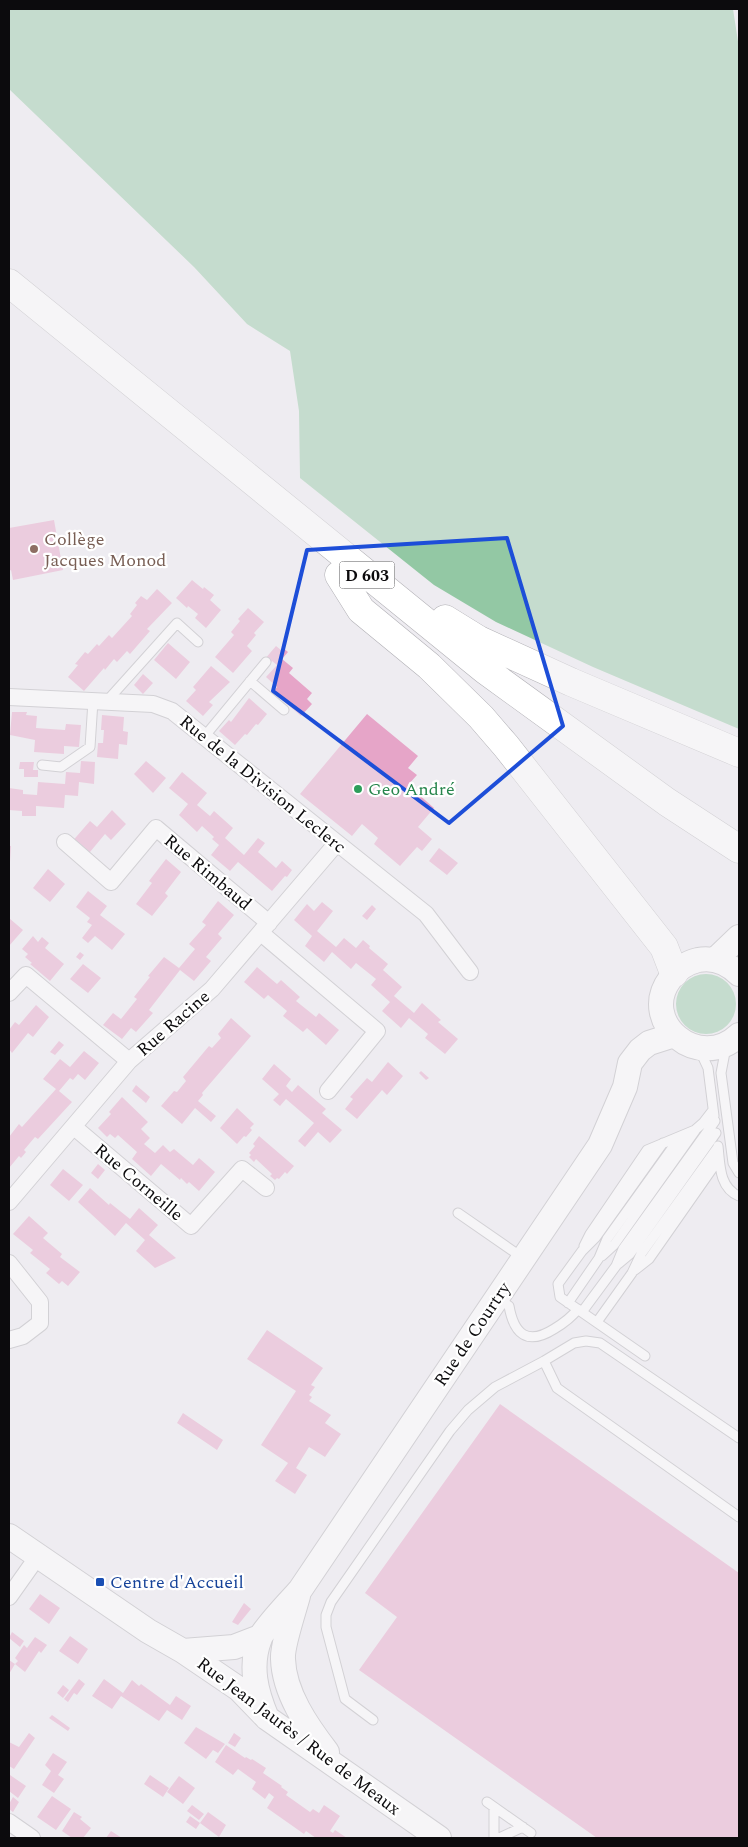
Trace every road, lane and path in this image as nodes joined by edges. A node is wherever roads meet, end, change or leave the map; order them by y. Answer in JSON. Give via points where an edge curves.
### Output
{"nodes":[{"id":1,"x":9,"y":283,"type":"edge"},
{"id":2,"x":9,"y":307,"type":"edge"},
{"id":3,"x":344,"y":568,"type":"junction"},
{"id":4,"x":198,"y":642,"type":"dead end"},
{"id":5,"x":266,"y":662,"type":"dead end"},
{"id":6,"x":250,"y":681,"type":"junction"},
{"id":7,"x":9,"y":697,"type":"edge"},
{"id":8,"x":100,"y":701,"type":"junction"},
{"id":9,"x":284,"y":710,"type":"dead end"},
{"id":10,"x":204,"y":737,"type":"junction"},
{"id":11,"x":739,"y":753,"type":"edge"},
{"id":12,"x":42,"y":765,"type":"dead end"},
{"id":13,"x":65,"y":842,"type":"dead end"},
{"id":14,"x":336,"y":844,"type":"junction"},
{"id":15,"x":739,"y":849,"type":"edge"},
{"id":16,"x":739,"y":869,"type":"edge"},
{"id":17,"x":265,"y":928,"type":"junction"},
{"id":18,"x":739,"y":937,"type":"edge"},
{"id":19,"x":715,"y":960,"type":"junction"},
{"id":20,"x":739,"y":970,"type":"edge"},
{"id":21,"x":470,"y":972,"type":"dead end"},
{"id":22,"x":674,"y":973,"type":"junction"},
{"id":23,"x":9,"y":993,"type":"edge"},
{"id":24,"x":662,"y":1007,"type":"junction"},
{"id":25,"x":674,"y":1035,"type":"junction"},
{"id":26,"x":733,"y":1040,"type":"edge"},
{"id":27,"x":699,"y":1048,"type":"junction"},
{"id":28,"x":129,"y":1061,"type":"junction"},
{"id":29,"x":328,"y":1091,"type":"dead end"},
{"id":30,"x":726,"y":1109,"type":"junction"},
{"id":31,"x":615,"y":1110,"type":"junction"},
{"id":32,"x":713,"y":1110,"type":"junction"},
{"id":33,"x":737,"y":1112,"type":"dead end"},
{"id":34,"x":715,"y":1121,"type":"junction"},
{"id":35,"x":74,"y":1127,"type":"junction"},
{"id":36,"x":695,"y":1130,"type":"junction"},
{"id":37,"x":716,"y":1132,"type":"junction"},
{"id":38,"x":682,"y":1136,"type":"junction"},
{"id":39,"x":718,"y":1147,"type":"junction"},
{"id":40,"x":719,"y":1159,"type":"junction"},
{"id":41,"x":739,"y":1173,"type":"edge"},
{"id":42,"x":266,"y":1188,"type":"dead end"},
{"id":43,"x":739,"y":1196,"type":"edge"},
{"id":44,"x":9,"y":1202,"type":"edge"},
{"id":45,"x":458,"y":1213,"type":"dead end"},
{"id":46,"x":523,"y":1258,"type":"junction"},
{"id":47,"x":599,"y":1258,"type":"junction"},
{"id":48,"x":9,"y":1263,"type":"edge"},
{"id":49,"x":616,"y":1266,"type":"junction"},
{"id":50,"x":632,"y":1273,"type":"junction"},
{"id":51,"x":497,"y":1298,"type":"junction"},
{"id":52,"x":568,"y":1302,"type":"junction"},
{"id":53,"x":580,"y":1310,"type":"junction"},
{"id":54,"x":597,"y":1322,"type":"junction"},
{"id":55,"x":9,"y":1340,"type":"edge"},
{"id":56,"x":645,"y":1356,"type":"dead end"},
{"id":57,"x":544,"y":1361,"type":"junction"},
{"id":58,"x":739,"y":1438,"type":"edge"},
{"id":59,"x":739,"y":1517,"type":"edge"},
{"id":60,"x":9,"y":1536,"type":"edge"},
{"id":61,"x":38,"y":1556,"type":"junction"},
{"id":62,"x":300,"y":1590,"type":"junction"},
{"id":63,"x":9,"y":1597,"type":"edge"},
{"id":64,"x":260,"y":1637,"type":"junction"},
{"id":65,"x":282,"y":1659,"type":"junction"},
{"id":66,"x":186,"y":1660,"type":"junction"},
{"id":67,"x":255,"y":1672,"type":"junction"},
{"id":68,"x":217,"y":1674,"type":"junction"},
{"id":69,"x":267,"y":1718,"type":"junction"},
{"id":70,"x":373,"y":1720,"type":"dead end"},
{"id":71,"x":342,"y":1771,"type":"junction"},
{"id":72,"x":9,"y":1822,"type":"edge"},
{"id":73,"x":32,"y":1838,"type":"edge"},
{"id":74,"x":439,"y":1838,"type":"edge"},
{"id":75,"x":494,"y":1838,"type":"edge"},
{"id":76,"x":499,"y":1838,"type":"edge"}],
"edges":[{"from":1,"to":3,"type":"highway","number":"D 603"},
{"from":2,"to":3,"type":"highway","number":"D 603"},
{"from":3,"to":11,"type":"highway","via":[[388,575],[479,640]]},
{"from":3,"to":15,"type":"highway","number":"D 603","via":[[667,802]]},
{"from":3,"to":16,"type":"highway","number":"D 603","via":[[468,679],[648,810]]},
{"from":3,"to":22,"type":"highway","via":[[361,610],[452,687],[506,746],[664,947]]},
{"from":4,"to":8,"type":"lane","via":[[177,623]]},
{"from":5,"to":6,"type":"lane"},
{"from":6,"to":9,"type":"lane"},
{"from":6,"to":10,"type":"lane"},
{"from":7,"to":8,"type":"street","name":"Rue de la Division Leclerc"},
{"from":8,"to":10,"type":"street","name":"Rue de la Division Leclerc","via":[[153,704],[172,711]]},
{"from":8,"to":12,"type":"lane","via":[[90,747],[61,767]]},
{"from":10,"to":14,"type":"street","name":"Rue de la Division Leclerc"},
{"from":13,"to":17,"type":"street","name":"Rue Rimbaud","via":[[111,882],[156,828]]},
{"from":14,"to":17,"type":"street","name":"Rue Racine"},
{"from":14,"to":21,"type":"street","name":"Rue de la Division Leclerc","via":[[426,914]]},
{"from":17,"to":28,"type":"street","name":"Rue Racine","via":[[212,989]]},
{"from":17,"to":29,"type":"street","via":[[378,1031]]},
{"from":18,"to":19,"type":"main road"},
{"from":19,"to":20,"type":"main road"},
{"from":19,"to":22,"type":"main road","via":[[693,961]]},
{"from":22,"to":24,"type":"main road","via":[[667,983]]},
{"from":23,"to":28,"type":"street","via":[[26,976]]},
{"from":24,"to":25,"type":"main road"},
{"from":24,"to":31,"type":"main road","via":[[621,1048],[613,1083]]},
{"from":25,"to":27,"type":"main road"},
{"from":25,"to":31,"type":"main road","name":"Rue de Courtry","via":[[653,1041],[640,1050],[630,1063],[625,1087]]},
{"from":26,"to":27,"type":"main road","via":[[709,1049]]},
{"from":26,"to":30,"type":"lane","via":[[721,1068]]},
{"from":27,"to":32,"type":"lane","via":[[708,1068]]},
{"from":28,"to":35,"type":"street","name":"Rue Racine"},
{"from":30,"to":33,"type":"lane"},
{"from":30,"to":41,"type":"lane","via":[[734,1163]]},
{"from":31,"to":46,"type":"main road","name":"Rue de Courtry","via":[[600,1145]]},
{"from":32,"to":34,"type":"lane"},
{"from":32,"to":36,"type":"lane"},
{"from":34,"to":37,"type":"lane"},
{"from":34,"to":49,"type":"lane","via":[[623,1248]]},
{"from":35,"to":42,"type":"street","name":"Rue Corneille","via":[[191,1226],[242,1169]]},
{"from":35,"to":44,"type":"street","name":"Rue Racine"},
{"from":36,"to":38,"type":"lane"},
{"from":36,"to":47,"type":"lane","via":[[614,1245]]},
{"from":37,"to":39,"type":"lane"},
{"from":37,"to":49,"type":"lane","via":[[630,1254]]},
{"from":38,"to":47,"type":"lane","via":[[607,1239]]},
{"from":38,"to":52,"type":"lane","via":[[663,1143],[558,1284],[560,1297]]},
{"from":39,"to":40,"type":"lane"},
{"from":39,"to":50,"type":"lane","via":[[641,1254]]},
{"from":40,"to":43,"type":"lane","via":[[721,1176],[728,1188]]},
{"from":40,"to":50,"type":"lane","via":[[649,1259]]},
{"from":45,"to":46,"type":"lane"},
{"from":46,"to":51,"type":"main road","name":"Rue de Courtry"},
{"from":47,"to":52,"type":"lane"},
{"from":48,"to":55,"type":"street","via":[[40,1302],[40,1323],[23,1336]]},
{"from":49,"to":53,"type":"lane"},
{"from":50,"to":54,"type":"lane"},
{"from":51,"to":53,"type":"lane","via":[[509,1306],[517,1330],[532,1338],[545,1336]]},
{"from":51,"to":62,"type":"main road","name":"Rue de Courtry"},
{"from":52,"to":53,"type":"lane"},
{"from":53,"to":54,"type":"lane"},
{"from":54,"to":56,"type":"lane"},
{"from":57,"to":58,"type":"lane","via":[[574,1343],[600,1343]]},
{"from":57,"to":59,"type":"lane","via":[[557,1388]]},
{"from":57,"to":70,"type":"lane","via":[[495,1387],[468,1410],[331,1602],[326,1627],[345,1699]]},
{"from":60,"to":61,"type":"main road"},
{"from":61,"to":63,"type":"street"},
{"from":61,"to":66,"type":"main road"},
{"from":62,"to":64,"type":"main road","name":"Rue de Courtry"},
{"from":62,"to":65,"type":"main road"},
{"from":64,"to":66,"type":"main road","name":"Rue de Courtry"},
{"from":64,"to":67,"type":"main road","name":"Rue de Courtry"},
{"from":65,"to":67,"type":"main road"},
{"from":65,"to":71,"type":"main road","via":[[298,1710]]},
{"from":66,"to":68,"type":"main road","via":[[202,1673]]},
{"from":66,"to":69,"type":"main road","via":[[214,1690]]},
{"from":67,"to":68,"type":"main road"},
{"from":67,"to":69,"type":"main road","name":"Rue de Courtry","via":[[256,1688]]},
{"from":68,"to":69,"type":"main road","name":"Rue Jean Jaurès / Rue de Meaux","via":[[240,1689]]},
{"from":69,"to":71,"type":"main road","name":"Rue Jean Jaurès / Rue de Meaux"},
{"from":71,"to":74,"type":"main road","name":"Rue Jean Jaurès / Rue de Meaux"},
{"from":72,"to":73,"type":"street"},
{"from":75,"to":76,"type":"lane","via":[[491,1804],[527,1830]]}]}
